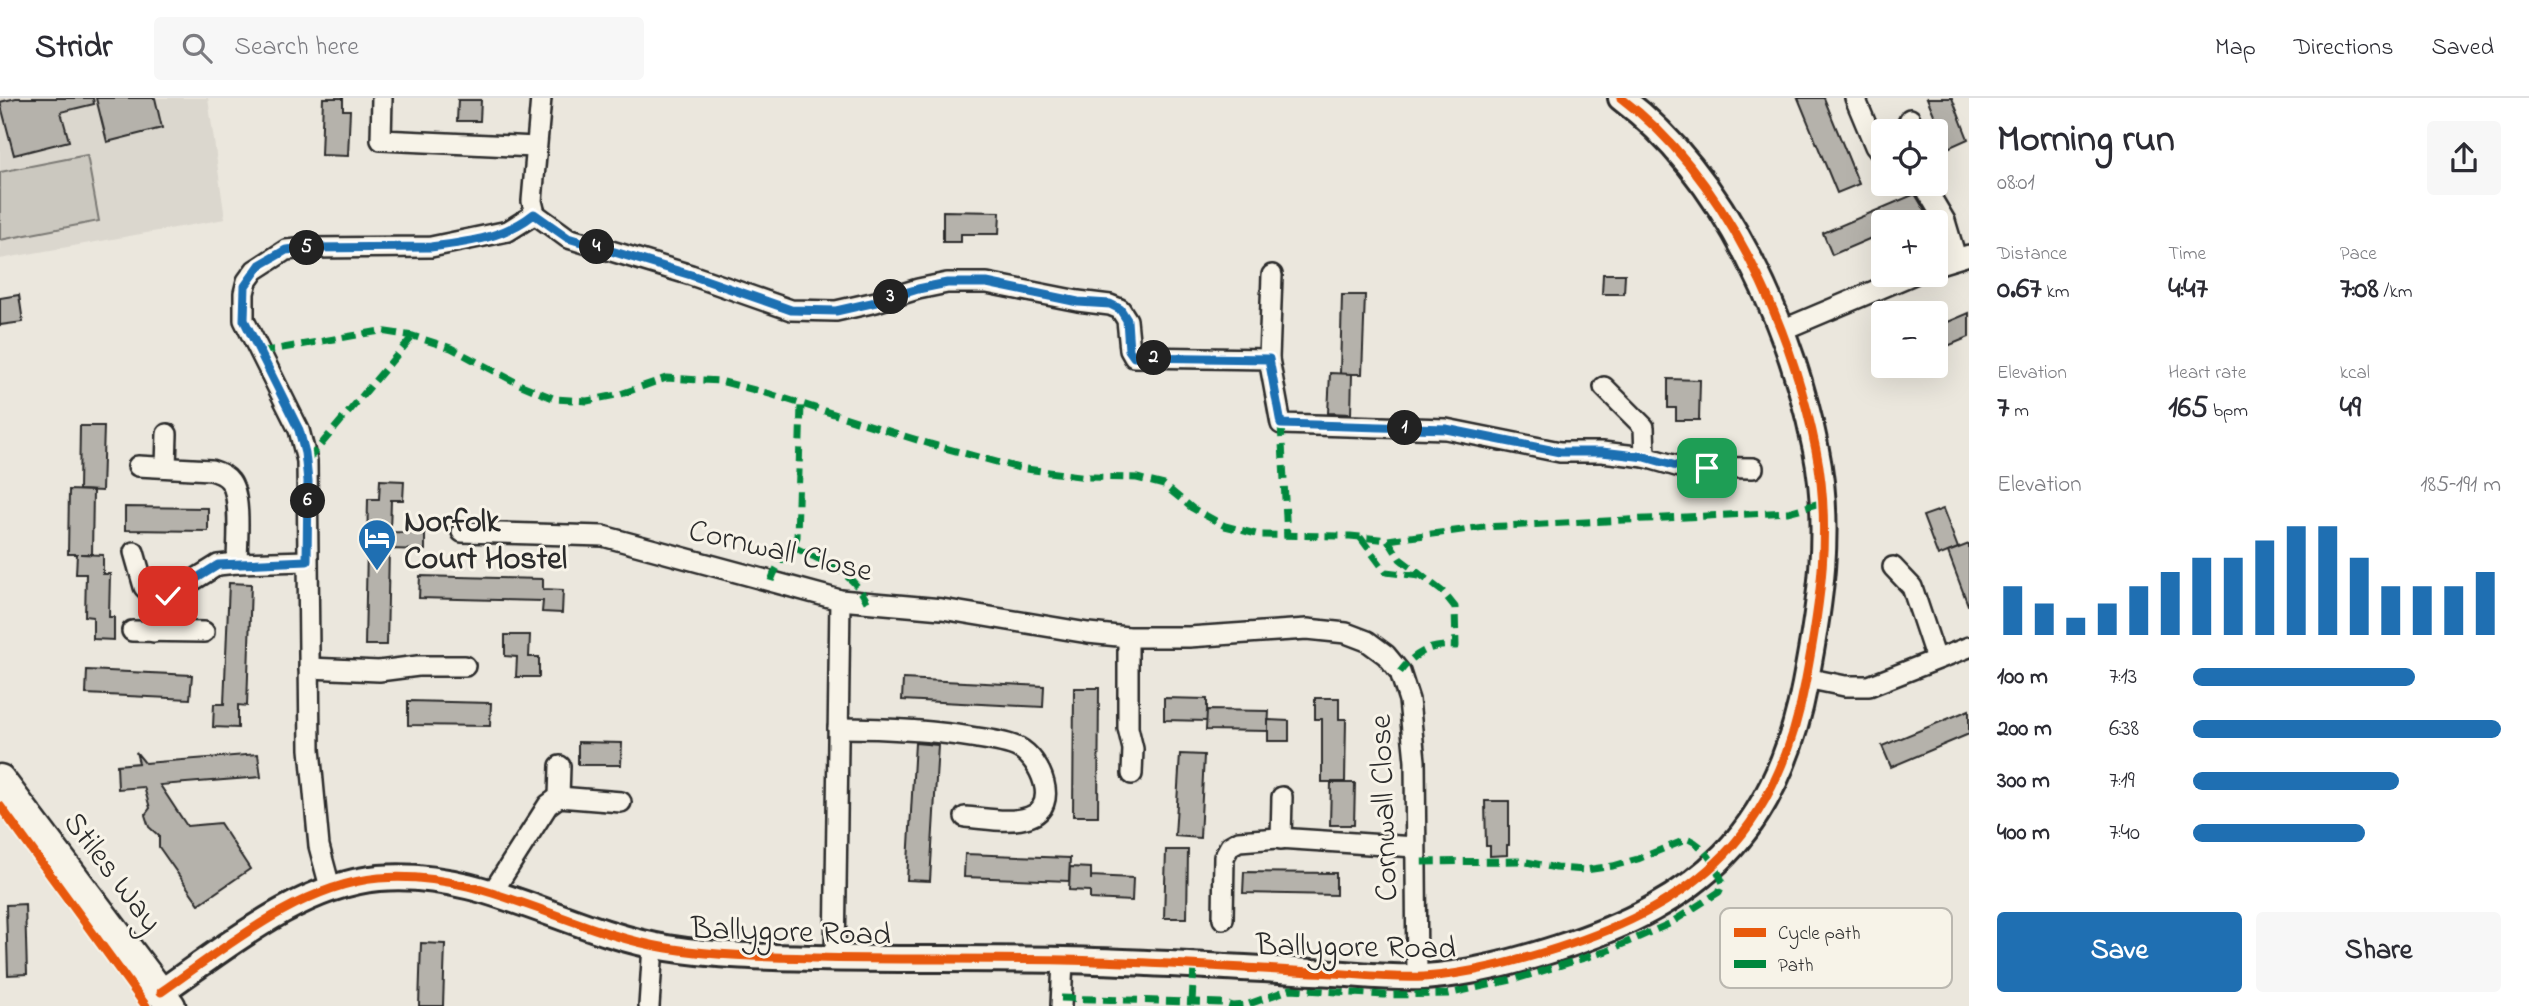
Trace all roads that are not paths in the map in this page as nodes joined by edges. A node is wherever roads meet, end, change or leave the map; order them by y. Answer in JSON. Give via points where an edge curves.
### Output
{"nodes":[{"id":1,"x":382,"y":98,"type":"edge"},
{"id":2,"x":541,"y":98,"type":"edge"},
{"id":3,"x":1621,"y":98,"type":"edge"},
{"id":4,"x":1855,"y":98,"type":"edge"},
{"id":5,"x":1871,"y":136,"type":"edge"},
{"id":6,"x":536,"y":148,"type":"junction"},
{"id":7,"x":1930,"y":196,"type":"edge"},
{"id":8,"x":534,"y":214,"type":"junction"},
{"id":9,"x":1962,"y":256,"type":"edge"},
{"id":10,"x":1272,"y":275,"type":"dead end"},
{"id":11,"x":1884,"y":287,"type":"edge"},
{"id":12,"x":1782,"y":330,"type":"junction"},
{"id":13,"x":1269,"y":359,"type":"junction"},
{"id":14,"x":1604,"y":387,"type":"dead end"},
{"id":15,"x":167,"y":434,"type":"dead end"},
{"id":16,"x":1645,"y":457,"type":"junction"},
{"id":17,"x":138,"y":466,"type":"dead end"},
{"id":18,"x":166,"y":467,"type":"junction"},
{"id":19,"x":1753,"y":468,"type":"dead end"},
{"id":20,"x":462,"y":532,"type":"dead end"},
{"id":21,"x":134,"y":552,"type":"dead end"},
{"id":22,"x":307,"y":561,"type":"junction"},
{"id":23,"x":237,"y":564,"type":"junction"},
{"id":24,"x":1893,"y":566,"type":"dead end"},
{"id":25,"x":840,"y":600,"type":"junction"},
{"id":26,"x":160,"y":603,"type":"junction"},
{"id":27,"x":132,"y":631,"type":"dead end"},
{"id":28,"x":155,"y":632,"type":"junction"},
{"id":29,"x":204,"y":632,"type":"dead end"},
{"id":30,"x":1128,"y":637,"type":"junction"},
{"id":31,"x":1969,"y":647,"type":"edge"},
{"id":32,"x":1937,"y":659,"type":"junction"},
{"id":33,"x":465,"y":666,"type":"dead end"},
{"id":34,"x":309,"y":668,"type":"junction"},
{"id":35,"x":1806,"y":678,"type":"junction"},
{"id":36,"x":838,"y":728,"type":"junction"},
{"id":37,"x":560,"y":766,"type":"dead end"},
{"id":38,"x":1132,"y":774,"type":"dead end"},
{"id":39,"x":0,"y":779,"type":"edge"},
{"id":40,"x":559,"y":797,"type":"junction"},
{"id":41,"x":1282,"y":797,"type":"dead end"},
{"id":42,"x":621,"y":802,"type":"dead end"},
{"id":43,"x":965,"y":817,"type":"dead end"},
{"id":44,"x":1281,"y":839,"type":"junction"},
{"id":45,"x":1415,"y":846,"type":"junction"},
{"id":46,"x":330,"y":887,"type":"junction"},
{"id":47,"x":492,"y":893,"type":"junction"},
{"id":48,"x":1223,"y":919,"type":"dead end"},
{"id":49,"x":653,"y":946,"type":"junction"},
{"id":50,"x":835,"y":959,"type":"junction"},
{"id":51,"x":1063,"y":960,"type":"junction"},
{"id":52,"x":1417,"y":977,"type":"junction"},
{"id":53,"x":166,"y":999,"type":"edge"},
{"id":54,"x":649,"y":1006,"type":"edge"},
{"id":55,"x":1061,"y":1006,"type":"edge"}],
"edges":[{"from":1,"to":6,"type":"street","via":[[381,140]]},
{"from":2,"to":6,"type":"street"},
{"from":3,"to":12,"type":"street","name":"Ballygore Road","via":[[1662,133],[1709,193],[1746,252]]},
{"from":4,"to":5,"type":"street"},
{"from":6,"to":8,"type":"street"},
{"from":7,"to":9,"type":"street"},
{"from":8,"to":13,"type":"street","via":[[568,238],[791,310],[836,311],[947,283],[987,283],[1116,307],[1127,320],[1129,350],[1134,357]]},
{"from":8,"to":22,"type":"street","via":[[508,231],[449,245],[286,250],[260,265],[250,277],[244,293],[244,320],[299,430],[305,453]]},
{"from":10,"to":13,"type":"street"},
{"from":11,"to":12,"type":"street"},
{"from":12,"to":35,"type":"street","name":"Ballygore Road","via":[[1809,416],[1824,502],[1820,595]]},
{"from":13,"to":16,"type":"street","via":[[1281,424],[1446,429],[1560,452]]},
{"from":14,"to":16,"type":"street","via":[[1644,427]]},
{"from":15,"to":18,"type":"street"},
{"from":16,"to":19,"type":"street","via":[[1680,467]]},
{"from":17,"to":18,"type":"street"},
{"from":18,"to":23,"type":"street","via":[[211,470],[230,481],[236,495]]},
{"from":20,"to":25,"type":"street","name":"Cornwall Close","via":[[603,536]]},
{"from":21,"to":26,"type":"street","via":[[144,587]]},
{"from":22,"to":23,"type":"street"},
{"from":22,"to":34,"type":"street"},
{"from":23,"to":26,"type":"street","via":[[218,565],[204,572]]},
{"from":24,"to":32,"type":"street","via":[[1912,587]]},
{"from":25,"to":30,"type":"street","name":"Cornwall Close"},
{"from":25,"to":36,"type":"street"},
{"from":26,"to":28,"type":"street","via":[[155,611]]},
{"from":27,"to":28,"type":"street"},
{"from":28,"to":29,"type":"street"},
{"from":30,"to":38,"type":"street"},
{"from":30,"to":45,"type":"street","name":"Cornwall Close","via":[[1328,629],[1367,641],[1401,672],[1409,700]]},
{"from":31,"to":32,"type":"street"},
{"from":32,"to":35,"type":"street","via":[[1869,686]]},
{"from":33,"to":34,"type":"street","via":[[379,671]]},
{"from":34,"to":46,"type":"street","via":[[315,820]]},
{"from":35,"to":52,"type":"street","name":"Ballygore Road","via":[[1789,749],[1765,800],[1732,848],[1695,883],[1640,915],[1585,939],[1480,970]]},
{"from":36,"to":43,"type":"street","via":[[965,736],[1012,745],[1034,758],[1044,786],[1038,813],[1011,820]]},
{"from":36,"to":50,"type":"street"},
{"from":37,"to":40,"type":"street"},
{"from":39,"to":53,"type":"main road","name":"Stiles Way"},
{"from":40,"to":42,"type":"street"},
{"from":40,"to":47,"type":"street","via":[[548,805]]},
{"from":41,"to":44,"type":"street"},
{"from":44,"to":45,"type":"street"},
{"from":44,"to":48,"type":"street","via":[[1239,841],[1230,846],[1224,857]]},
{"from":45,"to":52,"type":"street","name":"Cornwall Close"},
{"from":46,"to":47,"type":"street","name":"Ballygore Road","via":[[413,877]]},
{"from":46,"to":53,"type":"street","name":"Ballygore Road","via":[[286,909]]},
{"from":47,"to":49,"type":"street","name":"Ballygore Road"},
{"from":49,"to":50,"type":"street","name":"Ballygore Road","via":[[750,957]]},
{"from":49,"to":54,"type":"street"},
{"from":50,"to":51,"type":"street","name":"Ballygore Road"},
{"from":51,"to":52,"type":"street","name":"Ballygore Road"},
{"from":51,"to":55,"type":"street"}]}
